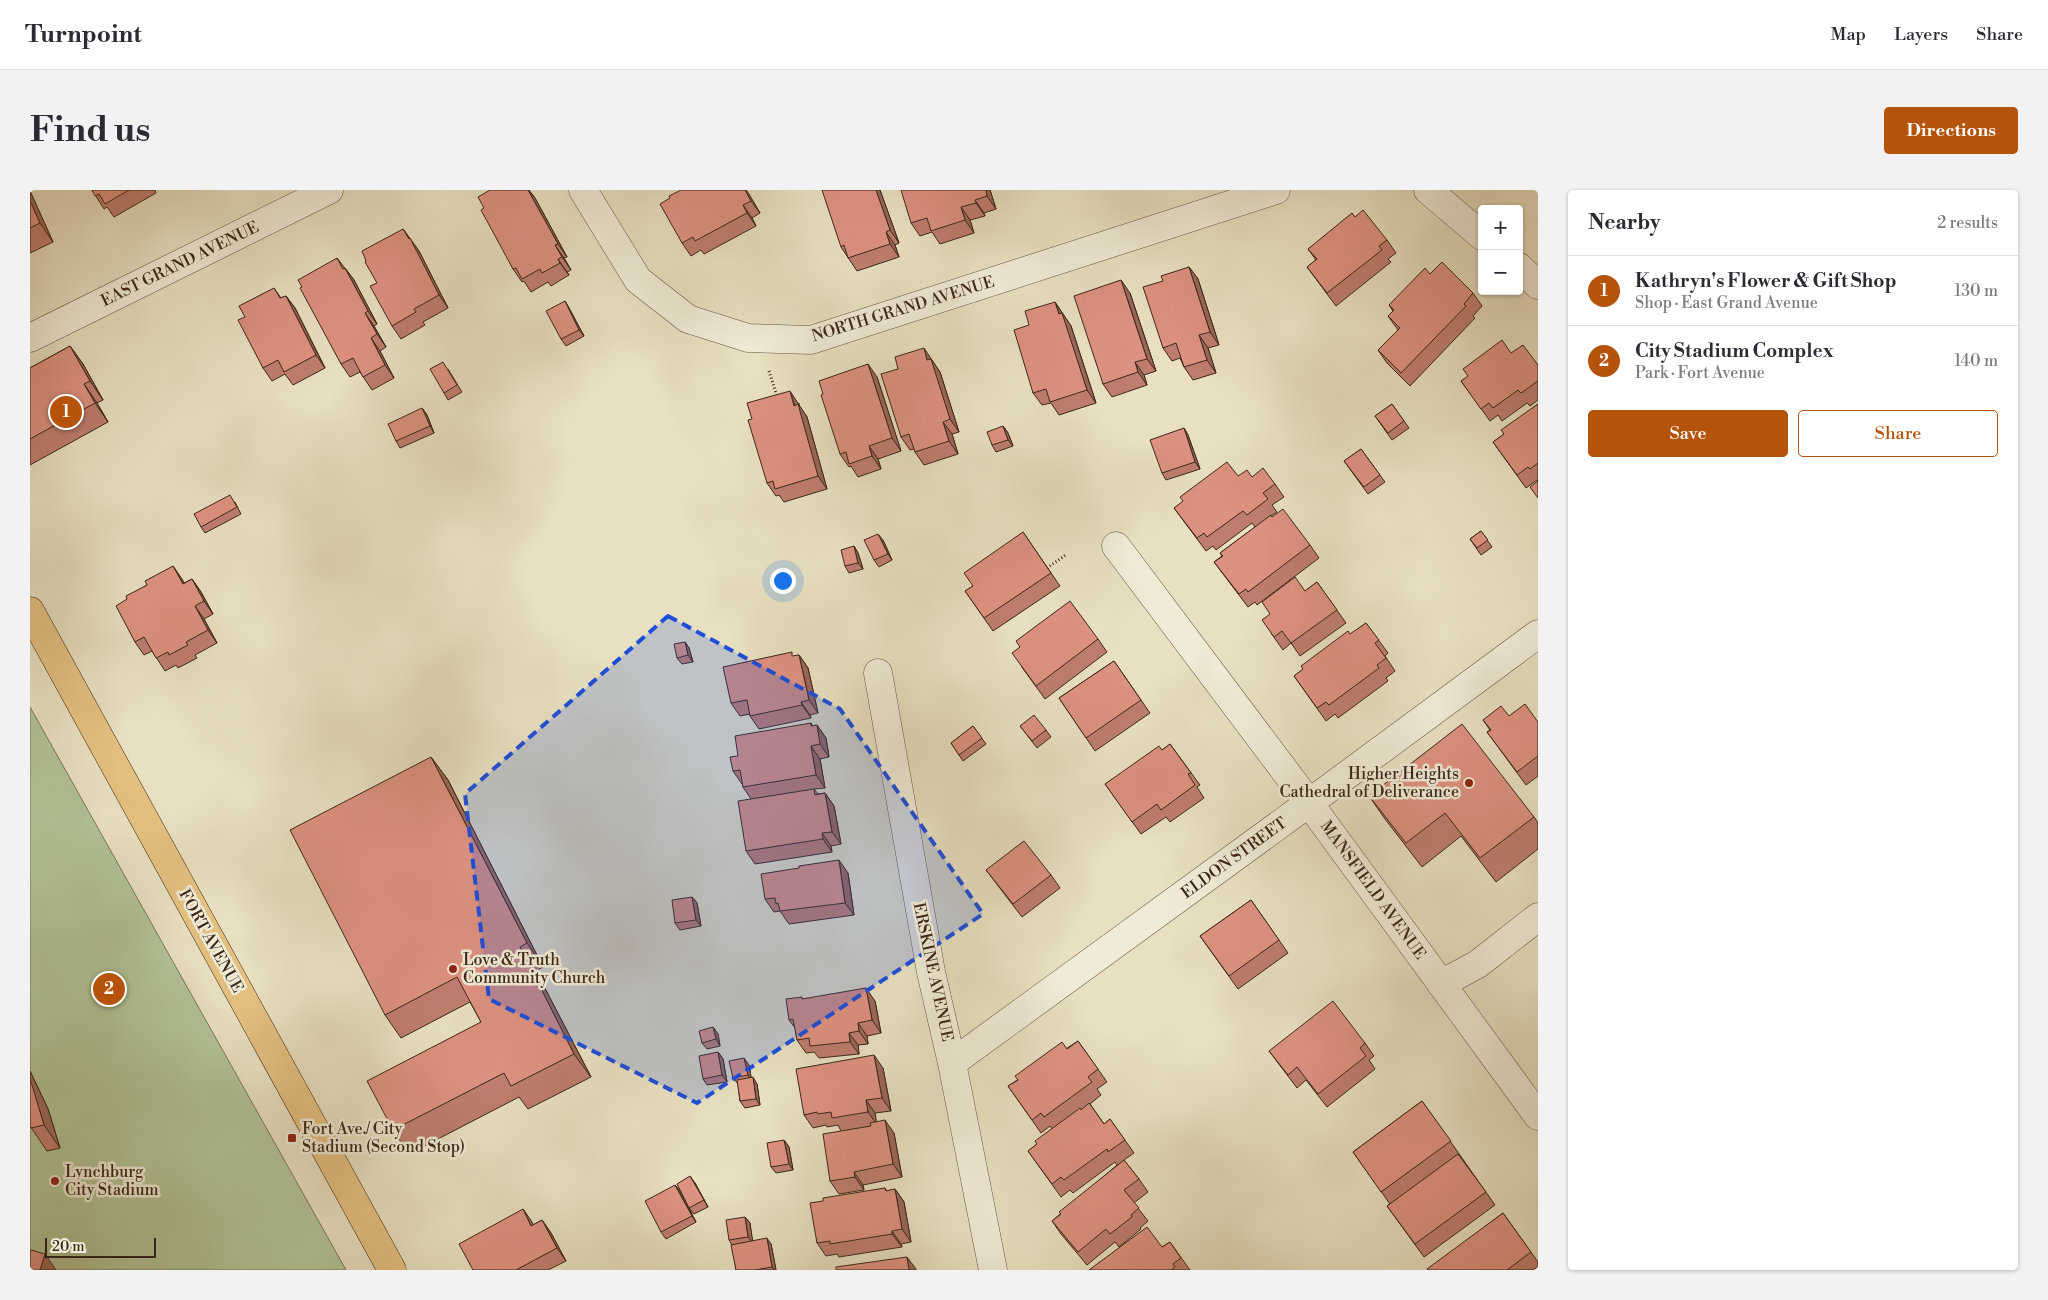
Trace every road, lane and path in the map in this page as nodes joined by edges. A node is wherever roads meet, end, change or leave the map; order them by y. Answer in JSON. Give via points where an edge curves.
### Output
{"nodes":[{"id":1,"x":329,"y":190,"type":"edge"},
{"id":2,"x":584,"y":190,"type":"edge"},
{"id":3,"x":1276,"y":190,"type":"edge"},
{"id":4,"x":1428,"y":190,"type":"edge"},
{"id":5,"x":1478,"y":233,"type":"edge"},
{"id":6,"x":1523,"y":271,"type":"edge"},
{"id":7,"x":1538,"y":285,"type":"edge"},
{"id":8,"x":30,"y":338,"type":"edge"},
{"id":9,"x":768,"y":366,"type":"dead end"},
{"id":10,"x":778,"y":400,"type":"edge"},
{"id":11,"x":1116,"y":546,"type":"dead end"},
{"id":12,"x":1067,"y":554,"type":"dead end"},
{"id":13,"x":1047,"y":568,"type":"edge"},
{"id":14,"x":30,"y":612,"type":"edge"},
{"id":15,"x":1538,"y":634,"type":"edge"},
{"id":16,"x":878,"y":673,"type":"dead end"},
{"id":17,"x":1309,"y":803,"type":"junction"},
{"id":18,"x":1538,"y":917,"type":"edge"},
{"id":19,"x":1441,"y":984,"type":"junction"},
{"id":20,"x":952,"y":1063,"type":"junction"},
{"id":21,"x":1538,"y":1116,"type":"edge"},
{"id":22,"x":392,"y":1270,"type":"edge"},
{"id":23,"x":993,"y":1270,"type":"edge"}],
"edges":[{"from":1,"to":8,"type":"street","name":"EAST GRAND AVENUE"},
{"from":2,"to":3,"type":"street","name":"NORTH GRAND AVENUE","via":[[638,280],[688,319],[748,338],[811,340]]},
{"from":4,"to":5,"type":"street"},
{"from":6,"to":7,"type":"street"},
{"from":9,"to":10,"type":"path"},
{"from":11,"to":17,"type":"street","name":"MANSFIELD AVENUE"},
{"from":12,"to":13,"type":"path"},
{"from":14,"to":22,"type":"main road","name":"FORT AVENUE"},
{"from":15,"to":17,"type":"street","name":"ELDON STREET"},
{"from":16,"to":20,"type":"street","name":"ERSKINE AVENUE","via":[[931,972]]},
{"from":17,"to":19,"type":"street","name":"MANSFIELD AVENUE"},
{"from":17,"to":20,"type":"street","name":"ELDON STREET"},
{"from":18,"to":19,"type":"street","via":[[1478,964]]},
{"from":19,"to":21,"type":"street","name":"MANSFIELD AVENUE"},
{"from":20,"to":23,"type":"street","name":"ERSKINE AVENUE"}]}
